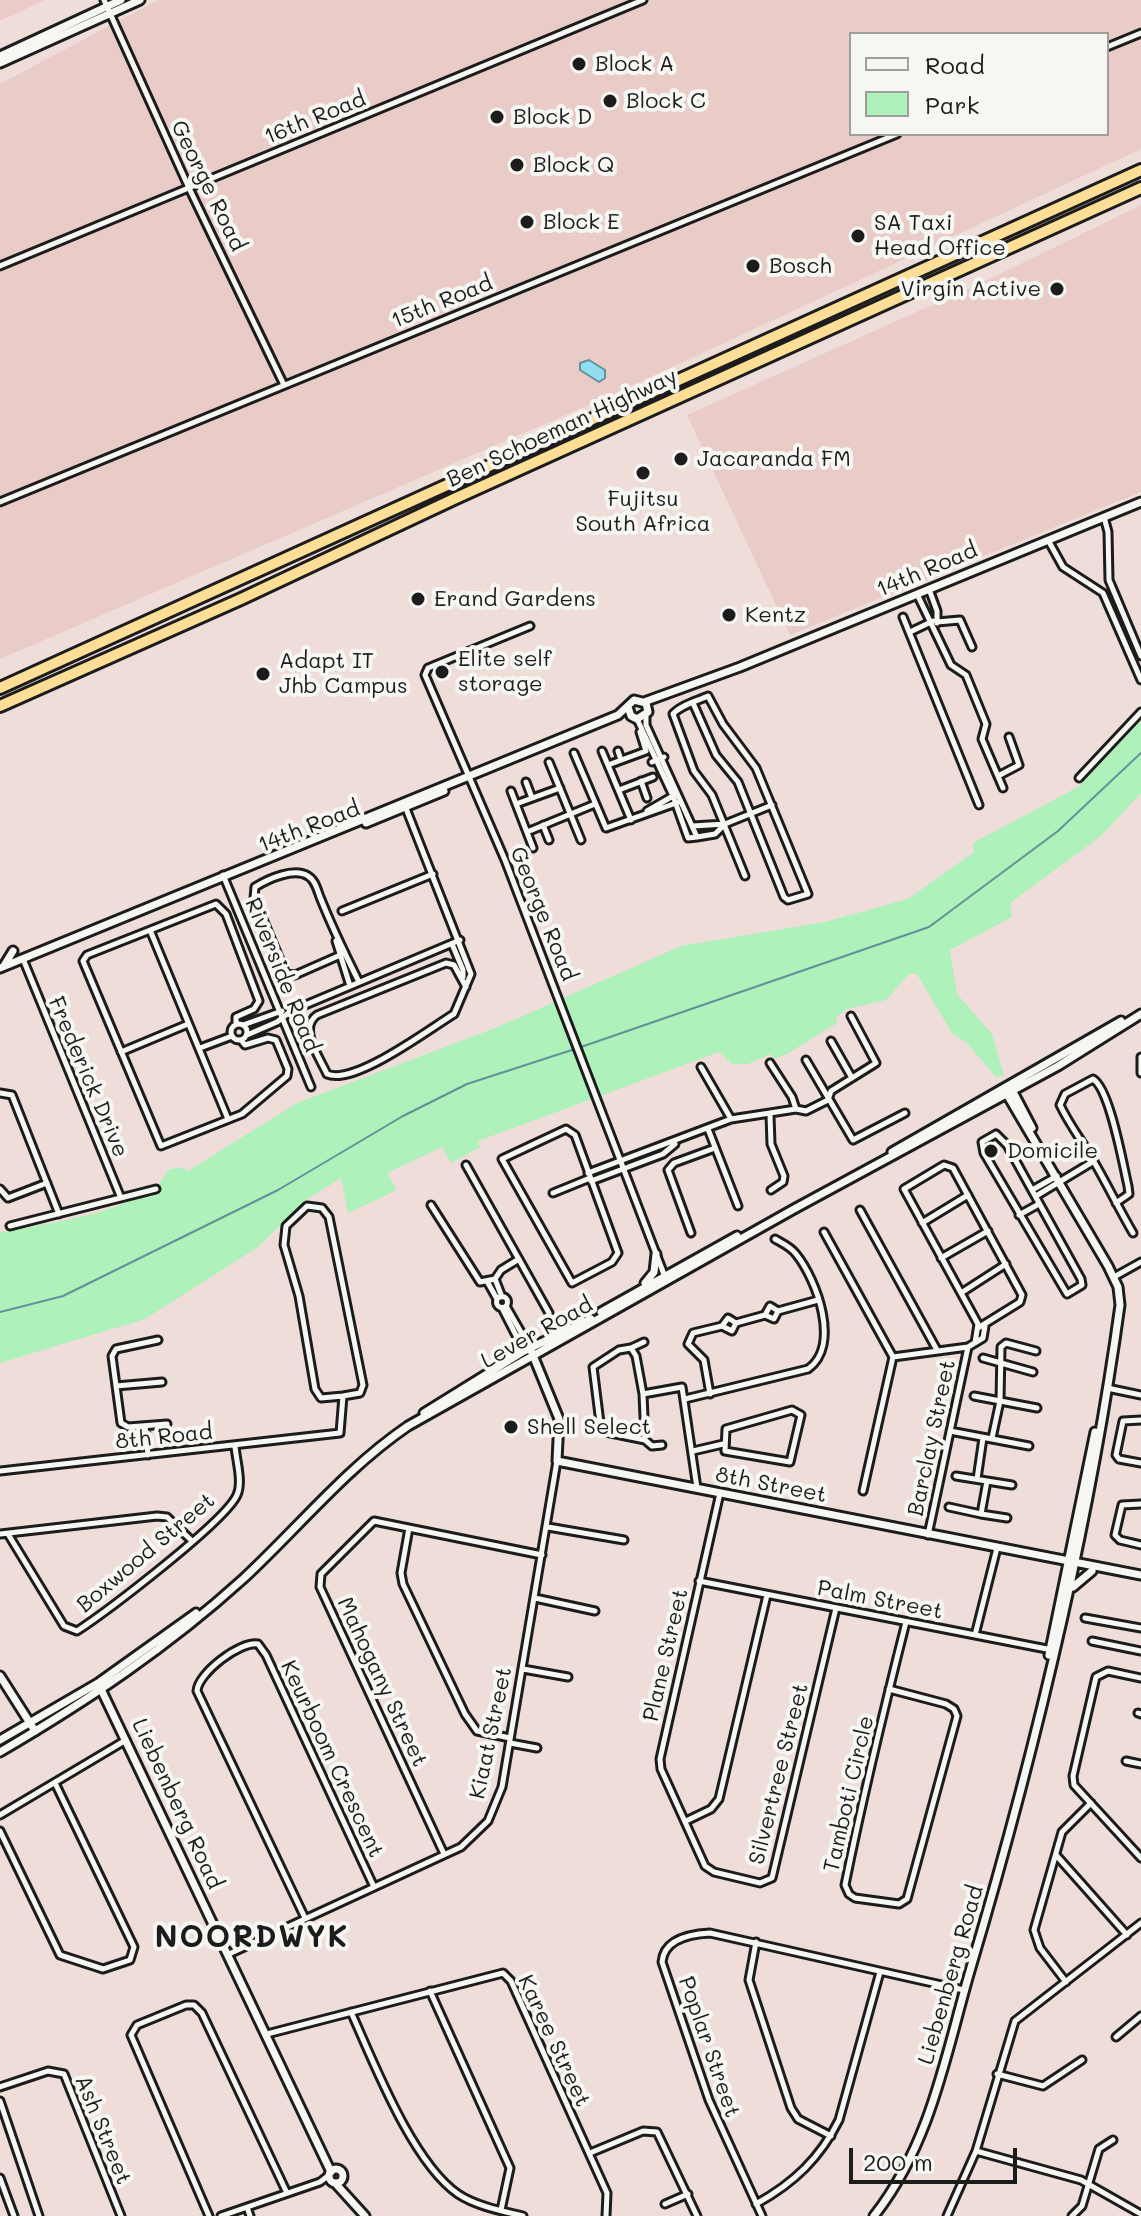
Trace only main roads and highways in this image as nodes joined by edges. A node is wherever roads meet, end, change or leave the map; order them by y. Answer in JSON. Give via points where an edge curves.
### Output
{"nodes":[{"id":1,"x":1141,"y":170,"type":"edge"},
{"id":2,"x":1141,"y":188,"type":"edge"},
{"id":3,"x":0,"y":687,"type":"edge"},
{"id":4,"x":0,"y":707,"type":"edge"}],
"edges":[{"from":1,"to":3,"type":"highway","name":"Ben Schoeman Highway"},
{"from":2,"to":4,"type":"highway","name":"Ben Schoeman Highway"}]}
